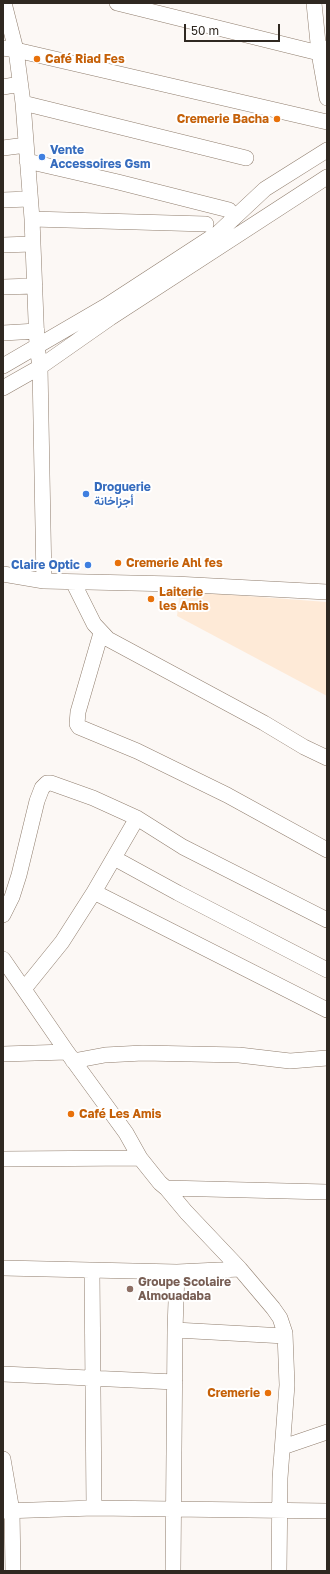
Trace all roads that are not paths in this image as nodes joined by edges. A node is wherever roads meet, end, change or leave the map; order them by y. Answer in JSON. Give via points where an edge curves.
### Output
{"nodes":[{"id":1,"x":4,"y":3,"type":"edge"},
{"id":2,"x":117,"y":3,"type":"edge"},
{"id":3,"x":314,"y":3,"type":"edge"},
{"id":4,"x":9,"y":49,"type":"edge"},
{"id":5,"x":323,"y":51,"type":"edge"},
{"id":6,"x":20,"y":84,"type":"junction"},
{"id":7,"x":3,"y":87,"type":"edge"},
{"id":8,"x":327,"y":98,"type":"edge"},
{"id":9,"x":23,"y":103,"type":"junction"},
{"id":10,"x":327,"y":122,"type":"edge"},
{"id":11,"x":26,"y":145,"type":"junction"},
{"id":12,"x":3,"y":148,"type":"edge"},
{"id":13,"x":327,"y":150,"type":"edge"},
{"id":14,"x":246,"y":158,"type":"dead end"},
{"id":15,"x":27,"y":161,"type":"junction"},
{"id":16,"x":327,"y":177,"type":"edge"},
{"id":17,"x":29,"y":199,"type":"junction"},
{"id":18,"x":3,"y":200,"type":"edge"},
{"id":19,"x":229,"y":210,"type":"dead end"},
{"id":20,"x":32,"y":219,"type":"junction"},
{"id":21,"x":206,"y":224,"type":"dead end"},
{"id":22,"x":32,"y":244,"type":"junction"},
{"id":23,"x":3,"y":245,"type":"edge"},
{"id":24,"x":35,"y":286,"type":"junction"},
{"id":25,"x":3,"y":287,"type":"edge"},
{"id":26,"x":3,"y":333,"type":"edge"},
{"id":27,"x":37,"y":339,"type":"junction"},
{"id":28,"x":3,"y":366,"type":"edge"},
{"id":29,"x":40,"y":367,"type":"junction"},
{"id":30,"x":3,"y":388,"type":"edge"},
{"id":31,"x":3,"y":574,"type":"edge"},
{"id":32,"x":44,"y":581,"type":"junction"},
{"id":33,"x":73,"y":582,"type":"junction"},
{"id":34,"x":327,"y":592,"type":"edge"},
{"id":35,"x":101,"y":633,"type":"junction"},
{"id":36,"x":327,"y":758,"type":"edge"},
{"id":37,"x":137,"y":818,"type":"junction"},
{"id":38,"x":327,"y":850,"type":"edge"},
{"id":39,"x":114,"y":858,"type":"junction"},
{"id":40,"x":94,"y":892,"type":"junction"},
{"id":41,"x":3,"y":915,"type":"edge"},
{"id":42,"x":327,"y":920,"type":"edge"},
{"id":43,"x":3,"y":959,"type":"edge"},
{"id":44,"x":327,"y":970,"type":"edge"},
{"id":45,"x":24,"y":989,"type":"junction"},
{"id":46,"x":327,"y":1010,"type":"edge"},
{"id":47,"x":3,"y":1054,"type":"edge"},
{"id":48,"x":70,"y":1056,"type":"junction"},
{"id":49,"x":327,"y":1058,"type":"edge"},
{"id":50,"x":140,"y":1158,"type":"junction"},
{"id":51,"x":3,"y":1159,"type":"edge"},
{"id":52,"x":166,"y":1188,"type":"junction"},
{"id":53,"x":327,"y":1192,"type":"edge"},
{"id":54,"x":3,"y":1268,"type":"edge"},
{"id":55,"x":240,"y":1269,"type":"junction"},
{"id":56,"x":92,"y":1271,"type":"junction"},
{"id":57,"x":177,"y":1272,"type":"junction"},
{"id":58,"x":175,"y":1330,"type":"junction"},
{"id":59,"x":286,"y":1336,"type":"junction"},
{"id":60,"x":3,"y":1374,"type":"edge"},
{"id":61,"x":94,"y":1378,"type":"junction"},
{"id":62,"x":175,"y":1382,"type":"junction"},
{"id":63,"x":327,"y":1432,"type":"edge"},
{"id":64,"x":283,"y":1447,"type":"junction"},
{"id":65,"x":3,"y":1459,"type":"edge"},
{"id":66,"x":94,"y":1508,"type":"junction"},
{"id":67,"x":174,"y":1508,"type":"junction"},
{"id":68,"x":280,"y":1510,"type":"junction"},
{"id":69,"x":7,"y":1511,"type":"edge"},
{"id":70,"x":327,"y":1511,"type":"edge"},
{"id":71,"x":12,"y":1571,"type":"edge"},
{"id":72,"x":173,"y":1571,"type":"edge"},
{"id":73,"x":280,"y":1571,"type":"edge"}],
"edges":[{"from":1,"to":4,"type":"street"},
{"from":2,"to":5,"type":"street"},
{"from":3,"to":5,"type":"street"},
{"from":4,"to":6,"type":"street"},
{"from":4,"to":10,"type":"street"},
{"from":5,"to":8,"type":"street"},
{"from":6,"to":7,"type":"street"},
{"from":6,"to":9,"type":"street"},
{"from":9,"to":11,"type":"street"},
{"from":9,"to":14,"type":"street"},
{"from":11,"to":12,"type":"street"},
{"from":11,"to":15,"type":"street"},
{"from":13,"to":27,"type":"street","via":[[265,188],[218,233],[106,306]]},
{"from":15,"to":17,"type":"street"},
{"from":15,"to":19,"type":"street"},
{"from":16,"to":29,"type":"street","via":[[110,318]]},
{"from":17,"to":18,"type":"street"},
{"from":17,"to":20,"type":"street"},
{"from":20,"to":21,"type":"street"},
{"from":20,"to":22,"type":"street"},
{"from":22,"to":23,"type":"street"},
{"from":22,"to":24,"type":"street"},
{"from":24,"to":25,"type":"street"},
{"from":24,"to":27,"type":"street"},
{"from":26,"to":27,"type":"street"},
{"from":27,"to":28,"type":"street"},
{"from":27,"to":29,"type":"street"},
{"from":29,"to":30,"type":"street"},
{"from":29,"to":32,"type":"street"},
{"from":31,"to":32,"type":"street"},
{"from":32,"to":33,"type":"street"},
{"from":33,"to":34,"type":"street","via":[[175,584]]},
{"from":33,"to":35,"type":"street"},
{"from":35,"to":36,"type":"street"},
{"from":35,"to":38,"type":"street","via":[[78,712],[79,727],[137,751],[228,795]]},
{"from":37,"to":39,"type":"street"},
{"from":37,"to":41,"type":"street","via":[[58,785],[47,783],[36,801],[19,875]]},
{"from":37,"to":42,"type":"street","via":[[183,847]]},
{"from":39,"to":40,"type":"street"},
{"from":39,"to":44,"type":"street"},
{"from":40,"to":45,"type":"street","via":[[62,942]]},
{"from":40,"to":46,"type":"street"},
{"from":43,"to":45,"type":"street"},
{"from":45,"to":48,"type":"street"},
{"from":47,"to":48,"type":"street"},
{"from":48,"to":49,"type":"street","via":[[143,1053],[239,1056],[290,1061]]},
{"from":48,"to":50,"type":"street","via":[[126,1134]]},
{"from":50,"to":51,"type":"street"},
{"from":50,"to":52,"type":"street"},
{"from":52,"to":53,"type":"street"},
{"from":52,"to":55,"type":"street"},
{"from":54,"to":56,"type":"street"},
{"from":55,"to":57,"type":"street"},
{"from":55,"to":59,"type":"street","via":[[280,1318]]},
{"from":56,"to":57,"type":"street"},
{"from":56,"to":61,"type":"street"},
{"from":57,"to":58,"type":"street"},
{"from":58,"to":59,"type":"street"},
{"from":58,"to":62,"type":"street"},
{"from":59,"to":64,"type":"street","via":[[287,1385]]},
{"from":60,"to":61,"type":"street"},
{"from":61,"to":62,"type":"street"},
{"from":61,"to":66,"type":"street"},
{"from":62,"to":67,"type":"street"},
{"from":63,"to":64,"type":"street"},
{"from":64,"to":68,"type":"street"},
{"from":65,"to":69,"type":"street"},
{"from":66,"to":67,"type":"street"},
{"from":66,"to":69,"type":"street"},
{"from":67,"to":68,"type":"street"},
{"from":67,"to":72,"type":"street"},
{"from":68,"to":70,"type":"street"},
{"from":68,"to":73,"type":"street"},
{"from":69,"to":71,"type":"street"}]}
